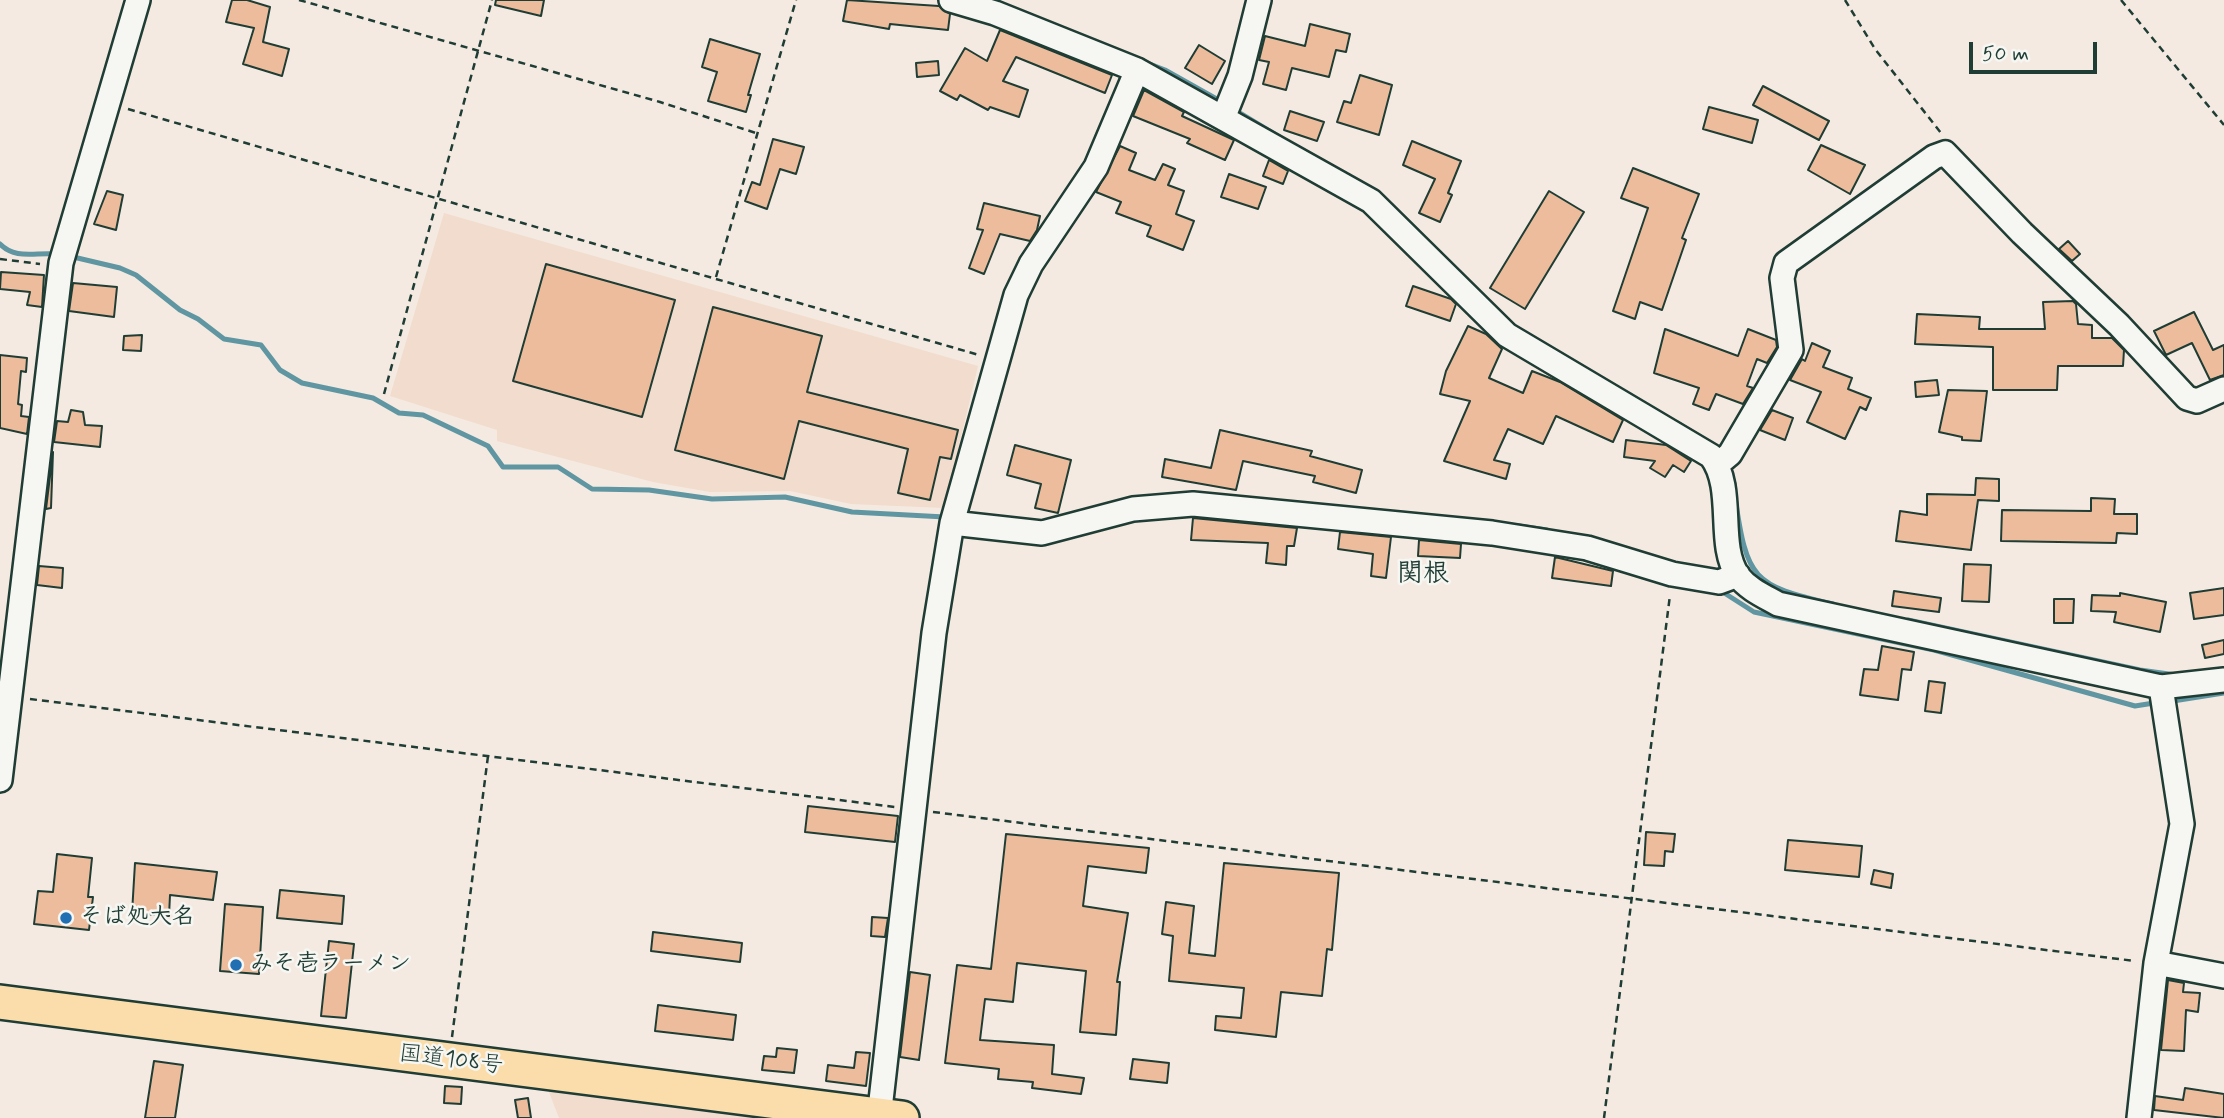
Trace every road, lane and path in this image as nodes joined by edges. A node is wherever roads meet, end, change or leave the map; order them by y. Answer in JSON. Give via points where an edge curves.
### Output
{"nodes":[{"id":1,"x":138,"y":0,"type":"edge"},
{"id":2,"x":299,"y":0,"type":"edge"},
{"id":3,"x":492,"y":0,"type":"edge"},
{"id":4,"x":796,"y":0,"type":"edge"},
{"id":5,"x":951,"y":0,"type":"edge"},
{"id":6,"x":1259,"y":0,"type":"edge"},
{"id":7,"x":1846,"y":0,"type":"edge"},
{"id":8,"x":2121,"y":0,"type":"edge"},
{"id":9,"x":478,"y":51,"type":"junction"},
{"id":10,"x":1137,"y":70,"type":"junction"},
{"id":11,"x":108,"y":104,"type":"junction"},
{"id":12,"x":1224,"y":116,"type":"junction"},
{"id":13,"x":2224,"y":125,"type":"edge"},
{"id":14,"x":759,"y":134,"type":"junction"},
{"id":15,"x":1945,"y":153,"type":"junction"},
{"id":16,"x":436,"y":197,"type":"junction"},
{"id":17,"x":0,"y":259,"type":"edge"},
{"id":18,"x":62,"y":260,"type":"junction"},
{"id":19,"x":716,"y":277,"type":"junction"},
{"id":20,"x":995,"y":360,"type":"junction"},
{"id":21,"x":2224,"y":389,"type":"edge"},
{"id":22,"x":384,"y":394,"type":"dead end"},
{"id":23,"x":1723,"y":460,"type":"junction"},
{"id":24,"x":952,"y":523,"type":"junction"},
{"id":25,"x":1672,"y":575,"type":"junction"},
{"id":26,"x":1738,"y":575,"type":"junction"},
{"id":27,"x":2224,"y":680,"type":"edge"},
{"id":28,"x":2161,"y":687,"type":"junction"},
{"id":29,"x":11,"y":697,"type":"junction"},
{"id":30,"x":488,"y":756,"type":"junction"},
{"id":31,"x":0,"y":780,"type":"edge"},
{"id":32,"x":916,"y":810,"type":"junction"},
{"id":33,"x":1632,"y":898,"type":"junction"},
{"id":34,"x":2156,"y":963,"type":"junction"},
{"id":35,"x":2224,"y":976,"type":"edge"},
{"id":36,"x":0,"y":1002,"type":"edge"},
{"id":37,"x":449,"y":1061,"type":"junction"},
{"id":38,"x":887,"y":1117,"type":"edge"},
{"id":39,"x":1604,"y":1118,"type":"edge"},
{"id":40,"x":2139,"y":1118,"type":"edge"}],
"edges":[{"from":1,"to":11,"type":"street"},
{"from":2,"to":9,"type":"path"},
{"from":3,"to":9,"type":"path"},
{"from":4,"to":14,"type":"path"},
{"from":5,"to":10,"type":"street"},
{"from":6,"to":12,"type":"street","via":[[1240,76]]},
{"from":7,"to":15,"type":"path","via":[[1875,49],[1941,133]]},
{"from":8,"to":13,"type":"path"},
{"from":9,"to":14,"type":"path"},
{"from":9,"to":16,"type":"path"},
{"from":10,"to":12,"type":"street"},
{"from":10,"to":20,"type":"street","via":[[1096,167],[1031,264]]},
{"from":11,"to":16,"type":"path"},
{"from":11,"to":18,"type":"street"},
{"from":12,"to":23,"type":"street","via":[[1371,201],[1507,335]]},
{"from":14,"to":19,"type":"path"},
{"from":15,"to":21,"type":"street","via":[[2187,398],[2197,401]]},
{"from":15,"to":23,"type":"street","via":[[1786,262],[1782,278],[1791,350]]},
{"from":16,"to":19,"type":"path"},
{"from":16,"to":22,"type":"path"},
{"from":17,"to":18,"type":"path"},
{"from":18,"to":29,"type":"street"},
{"from":19,"to":20,"type":"path"},
{"from":20,"to":24,"type":"street"},
{"from":23,"to":26,"type":"street","via":[[1730,553]]},
{"from":24,"to":25,"type":"street","via":[[1042,533],[1133,509],[1193,503],[1492,533],[1587,548]]},
{"from":24,"to":32,"type":"street","via":[[934,633]]},
{"from":25,"to":26,"type":"street","via":[[1719,582]]},
{"from":25,"to":33,"type":"path"},
{"from":26,"to":28,"type":"street","via":[[1778,604]]},
{"from":27,"to":28,"type":"street"},
{"from":28,"to":34,"type":"street","via":[[2182,824]]},
{"from":29,"to":30,"type":"path"},
{"from":29,"to":31,"type":"street"},
{"from":30,"to":32,"type":"path"},
{"from":30,"to":37,"type":"path"},
{"from":32,"to":33,"type":"path"},
{"from":32,"to":38,"type":"street"},
{"from":33,"to":34,"type":"path"},
{"from":33,"to":39,"type":"path"},
{"from":34,"to":35,"type":"street"},
{"from":34,"to":40,"type":"street"},
{"from":36,"to":37,"type":"highway","name":"国道108号"},
{"from":37,"to":38,"type":"highway","name":"国道108号"}]}
